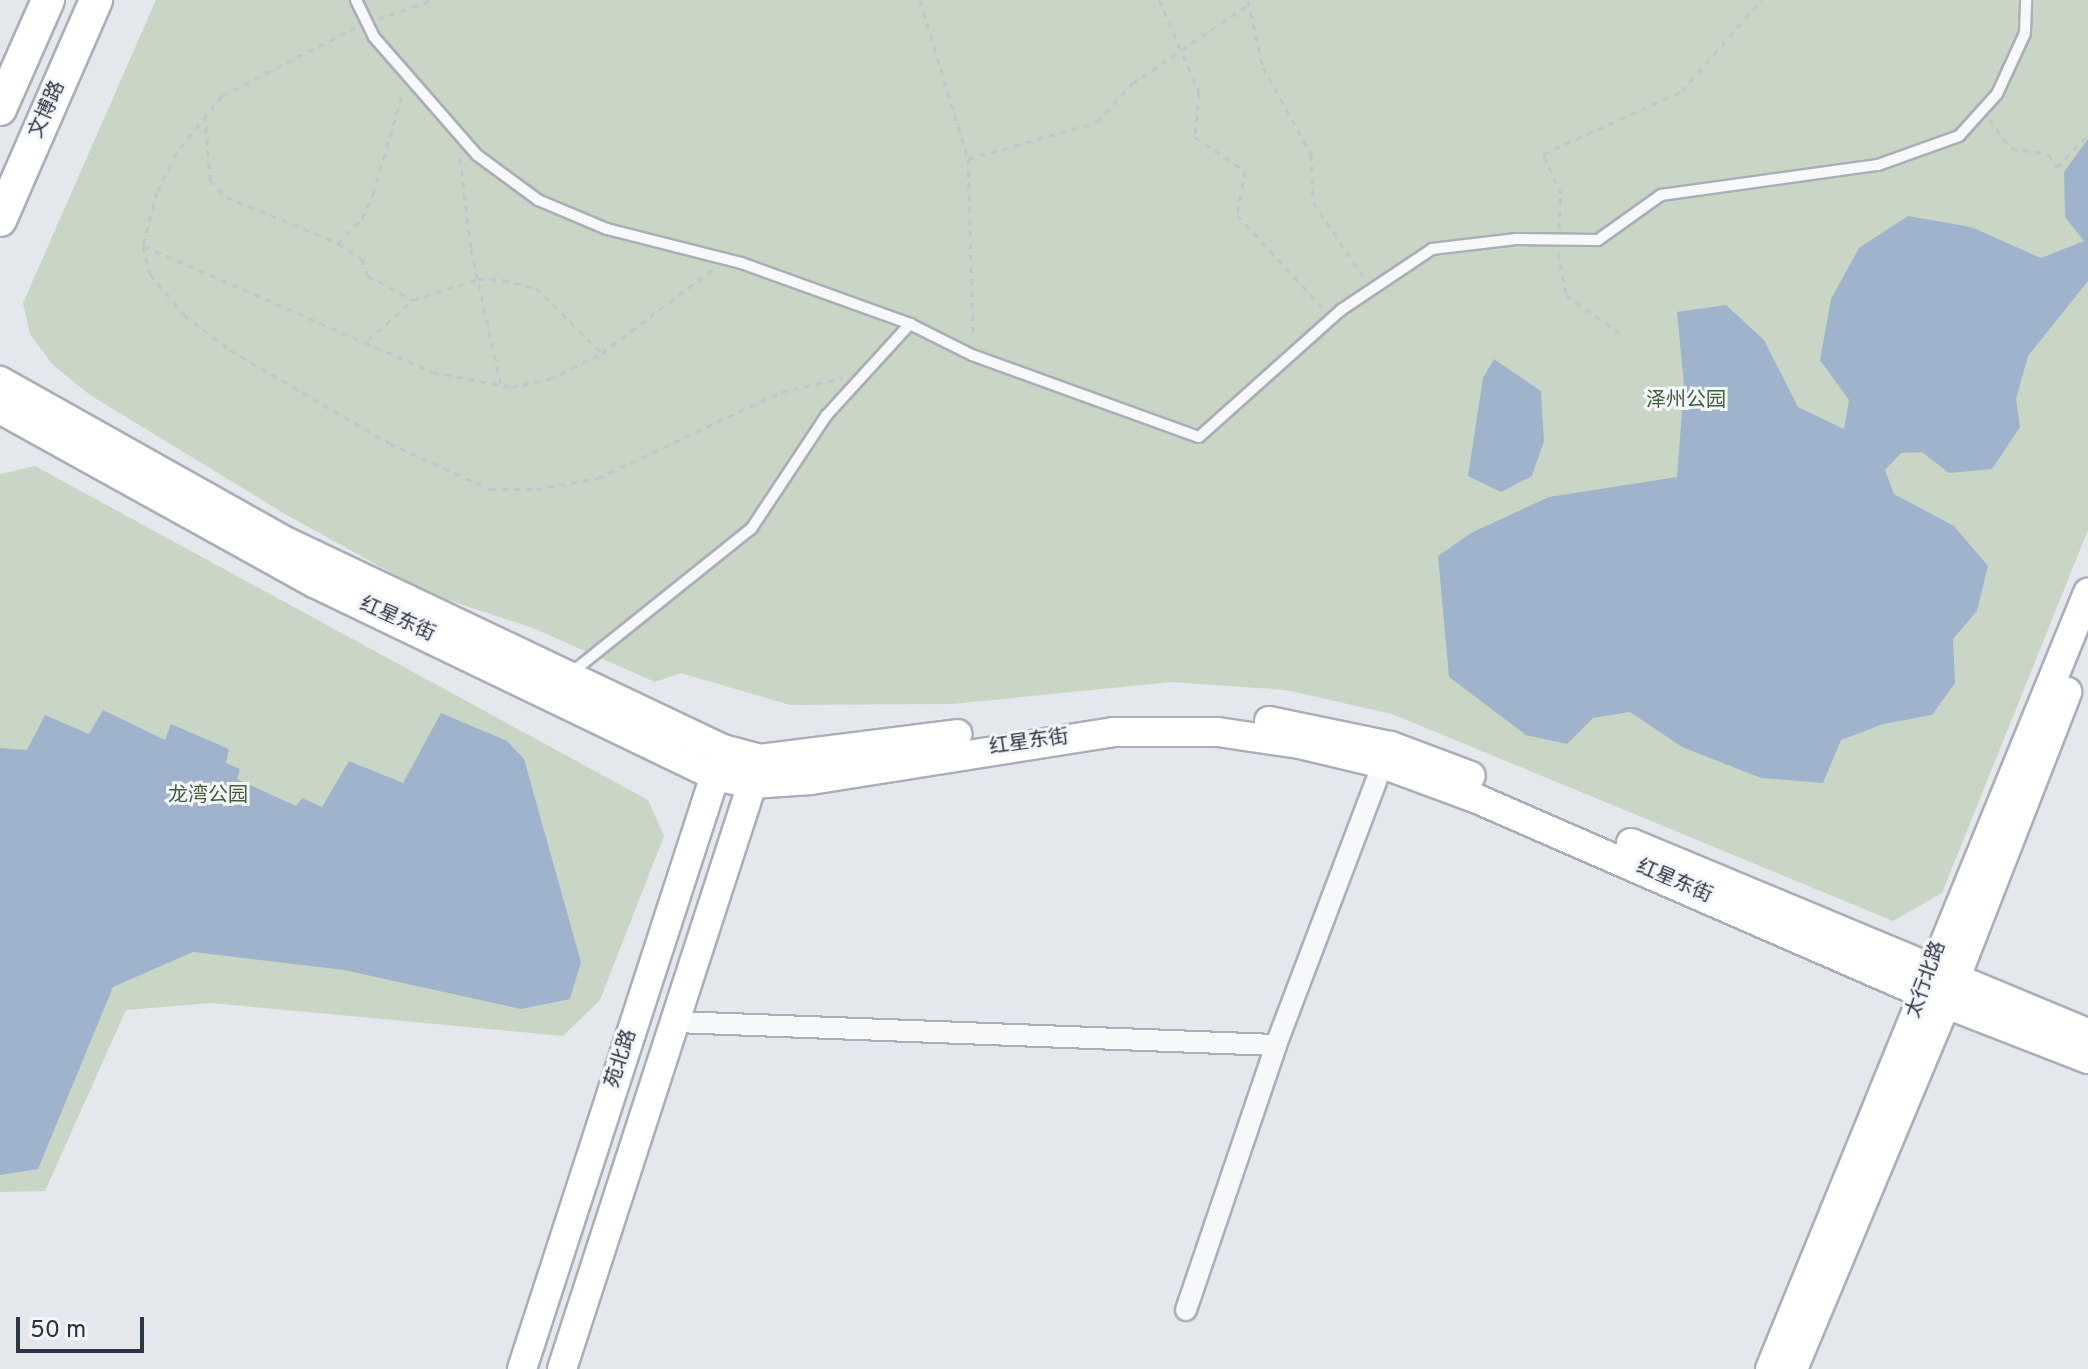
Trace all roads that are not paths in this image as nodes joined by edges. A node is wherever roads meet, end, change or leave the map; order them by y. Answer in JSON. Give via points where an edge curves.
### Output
{"nodes":[{"id":1,"x":48,"y":0,"type":"edge"},
{"id":2,"x":96,"y":0,"type":"edge"},
{"id":3,"x":356,"y":0,"type":"edge"},
{"id":4,"x":2026,"y":0,"type":"edge"},
{"id":5,"x":0,"y":109,"type":"edge"},
{"id":6,"x":0,"y":220,"type":"edge"},
{"id":7,"x":910,"y":324,"type":"junction"},
{"id":8,"x":0,"y":381,"type":"edge"},
{"id":9,"x":0,"y":409,"type":"edge"},
{"id":10,"x":2088,"y":593,"type":"edge"},
{"id":11,"x":2088,"y":641,"type":"edge"},
{"id":12,"x":567,"y":677,"type":"junction"},
{"id":13,"x":1387,"y":755,"type":"junction"},
{"id":14,"x":719,"y":762,"type":"junction"},
{"id":15,"x":756,"y":772,"type":"junction"},
{"id":16,"x":1939,"y":987,"type":"junction"},
{"id":17,"x":676,"y":1022,"type":"junction"},
{"id":18,"x":2088,"y":1033,"type":"edge"},
{"id":19,"x":1276,"y":1045,"type":"junction"},
{"id":20,"x":2088,"y":1059,"type":"edge"},
{"id":21,"x":1186,"y":1310,"type":"dead end"},
{"id":22,"x":522,"y":1369,"type":"edge"},
{"id":23,"x":562,"y":1369,"type":"edge"},
{"id":24,"x":1770,"y":1369,"type":"edge"},
{"id":25,"x":1793,"y":1369,"type":"edge"}],
"edges":[{"from":1,"to":5,"type":"main road"},
{"from":2,"to":6,"type":"main road","name":"文博路"},
{"from":3,"to":7,"type":"lane","via":[[408,76],[456,131],[538,200],[607,229],[725,259]]},
{"from":4,"to":7,"type":"lane","via":[[2025,33],[1982,110],[1959,136],[1878,165],[1661,195],[1598,240],[1432,249],[1333,318],[1199,437],[972,355]]},
{"from":7,"to":12,"type":"lane","via":[[858,375],[751,529]]},
{"from":8,"to":12,"type":"main road","name":"红星东街","via":[[289,543]]},
{"from":9,"to":14,"type":"main road","name":"红星东街","via":[[314,583]]},
{"from":10,"to":16,"type":"main road","name":"太行北路"},
{"from":11,"to":16,"type":"main road","name":"太行北路"},
{"from":12,"to":14,"type":"main road","name":"红星东街"},
{"from":13,"to":15,"type":"main road","name":"红星东街","via":[[1218,732],[1113,732]]},
{"from":13,"to":16,"type":"main road","name":"红星东街"},
{"from":13,"to":19,"type":"street"},
{"from":14,"to":15,"type":"main road","name":"红星东街"},
{"from":14,"to":22,"type":"main road","name":"苑北路"},
{"from":15,"to":17,"type":"main road","name":"苑北路"},
{"from":16,"to":18,"type":"main road","name":"红星东街"},
{"from":16,"to":20,"type":"main road","name":"红星东街"},
{"from":16,"to":24,"type":"main road","name":"太行北路"},
{"from":16,"to":25,"type":"main road","name":"太行北路"},
{"from":17,"to":19,"type":"street"},
{"from":17,"to":23,"type":"main road","name":"苑北路"},
{"from":19,"to":21,"type":"street"}]}
